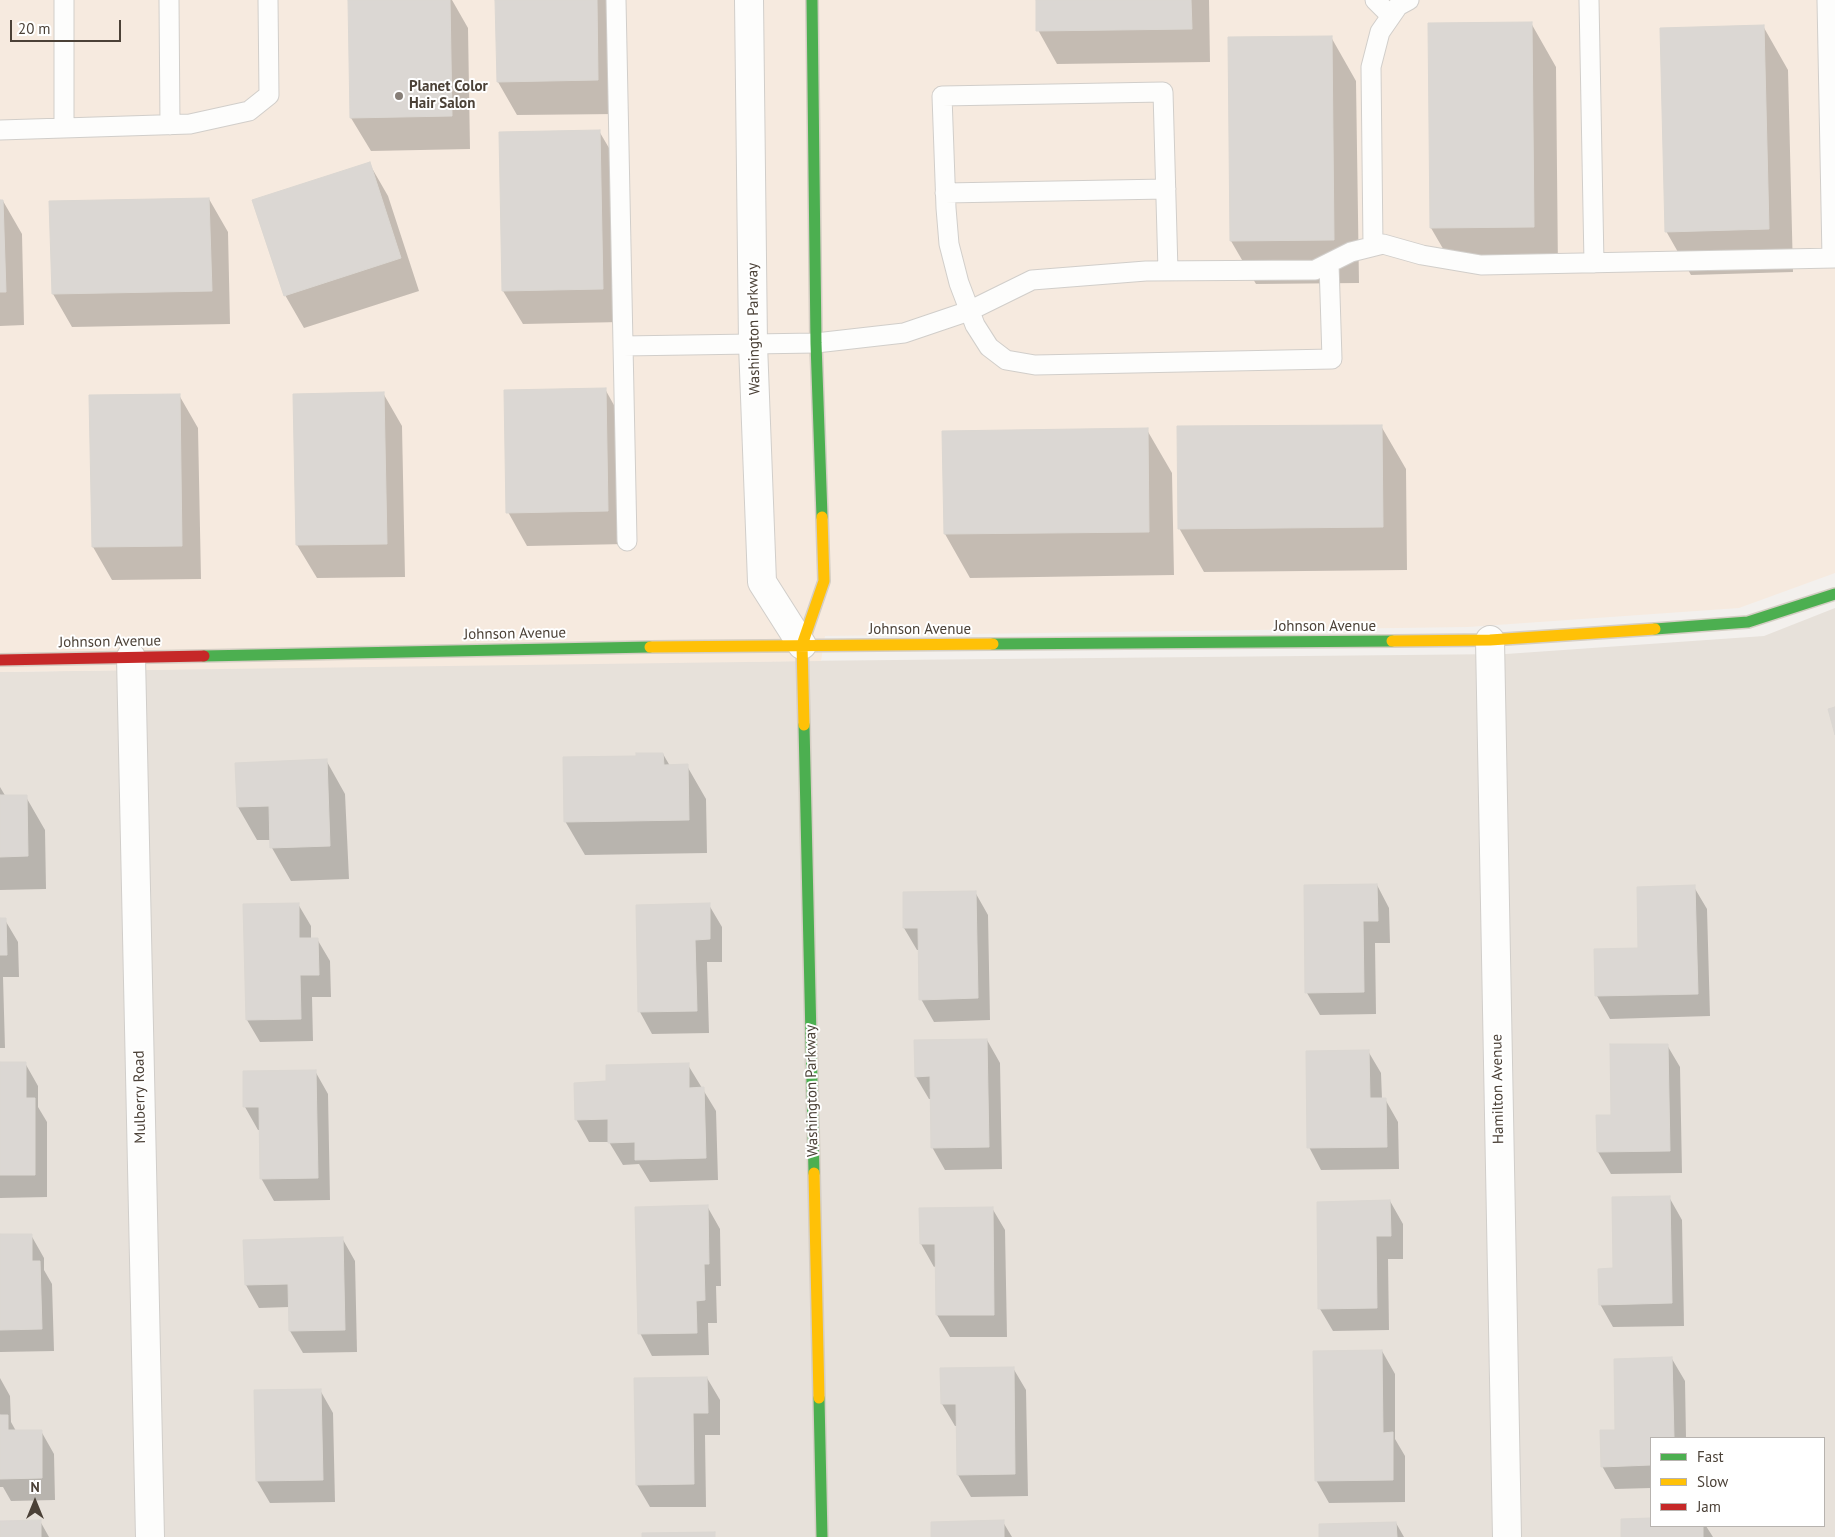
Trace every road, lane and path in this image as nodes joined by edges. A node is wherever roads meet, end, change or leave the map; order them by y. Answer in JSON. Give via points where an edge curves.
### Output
{"nodes":[{"id":1,"x":64,"y":0,"type":"edge"},
{"id":2,"x":169,"y":0,"type":"edge"},
{"id":3,"x":268,"y":0,"type":"edge"},
{"id":4,"x":616,"y":0,"type":"edge"},
{"id":5,"x":749,"y":0,"type":"edge"},
{"id":6,"x":812,"y":0,"type":"edge"},
{"id":7,"x":1375,"y":0,"type":"edge"},
{"id":8,"x":1408,"y":0,"type":"edge"},
{"id":9,"x":1589,"y":0,"type":"edge"},
{"id":10,"x":1827,"y":0,"type":"edge"},
{"id":11,"x":1391,"y":16,"type":"junction"},
{"id":12,"x":170,"y":125,"type":"junction"},
{"id":13,"x":64,"y":128,"type":"junction"},
{"id":14,"x":0,"y":130,"type":"edge"},
{"id":15,"x":1166,"y":189,"type":"junction"},
{"id":16,"x":945,"y":193,"type":"junction"},
{"id":17,"x":1374,"y":246,"type":"junction"},
{"id":18,"x":1834,"y":258,"type":"edge"},
{"id":19,"x":1329,"y":263,"type":"junction"},
{"id":20,"x":1594,"y":263,"type":"junction"},
{"id":21,"x":1168,"y":271,"type":"junction"},
{"id":22,"x":969,"y":311,"type":"junction"},
{"id":23,"x":816,"y":343,"type":"junction"},
{"id":24,"x":753,"y":344,"type":"junction"},
{"id":25,"x":623,"y":346,"type":"junction"},
{"id":26,"x":627,"y":541,"type":"dead end"},
{"id":27,"x":1835,"y":594,"type":"edge"},
{"id":28,"x":1490,"y":640,"type":"junction"},
{"id":29,"x":802,"y":645,"type":"junction"},
{"id":30,"x":131,"y":657,"type":"junction"},
{"id":31,"x":0,"y":660,"type":"edge"},
{"id":32,"x":150,"y":1537,"type":"edge"},
{"id":33,"x":822,"y":1537,"type":"edge"},
{"id":34,"x":1507,"y":1537,"type":"edge"}],
"edges":[{"from":1,"to":13,"type":"lane"},
{"from":2,"to":12,"type":"lane"},
{"from":3,"to":12,"type":"lane","via":[[269,95],[249,112]]},
{"from":4,"to":25,"type":"lane"},
{"from":5,"to":24,"type":"street","name":"Washington Parkway"},
{"from":6,"to":23,"type":"street","name":"Washington Parkway"},
{"from":7,"to":11,"type":"lane"},
{"from":8,"to":11,"type":"lane"},
{"from":9,"to":20,"type":"lane"},
{"from":10,"to":18,"type":"lane"},
{"from":11,"to":17,"type":"lane","via":[[1380,32],[1371,67]]},
{"from":12,"to":13,"type":"lane"},
{"from":13,"to":14,"type":"lane"},
{"from":15,"to":16,"type":"lane"},
{"from":15,"to":16,"type":"lane","via":[[1163,92],[1106,93],[942,96]]},
{"from":15,"to":21,"type":"lane"},
{"from":16,"to":22,"type":"lane","via":[[949,244]]},
{"from":17,"to":19,"type":"lane","via":[[1351,252]]},
{"from":17,"to":20,"type":"lane","via":[[1383,244],[1422,255],[1481,265]]},
{"from":18,"to":20,"type":"lane"},
{"from":19,"to":21,"type":"lane","via":[[1315,270]]},
{"from":19,"to":22,"type":"lane","via":[[1332,359],[1034,365],[1006,360],[989,347]]},
{"from":21,"to":22,"type":"lane","via":[[1032,280]]},
{"from":22,"to":23,"type":"lane","via":[[904,334]]},
{"from":23,"to":24,"type":"lane"},
{"from":23,"to":29,"type":"street","name":"Washington Parkway","via":[[824,581]]},
{"from":24,"to":25,"type":"lane"},
{"from":24,"to":29,"type":"street","name":"Washington Parkway","via":[[762,582]]},
{"from":25,"to":26,"type":"lane"},
{"from":27,"to":28,"type":"street","name":"Johnson Avenue","via":[[1748,622]]},
{"from":28,"to":29,"type":"street","name":"Johnson Avenue"},
{"from":28,"to":34,"type":"street","name":"Hamilton Avenue"},
{"from":29,"to":30,"type":"street","name":"Johnson Avenue"},
{"from":29,"to":33,"type":"street","name":"Washington Parkway"},
{"from":30,"to":31,"type":"street","name":"Johnson Avenue"},
{"from":30,"to":32,"type":"street","name":"Mulberry Road"}]}
